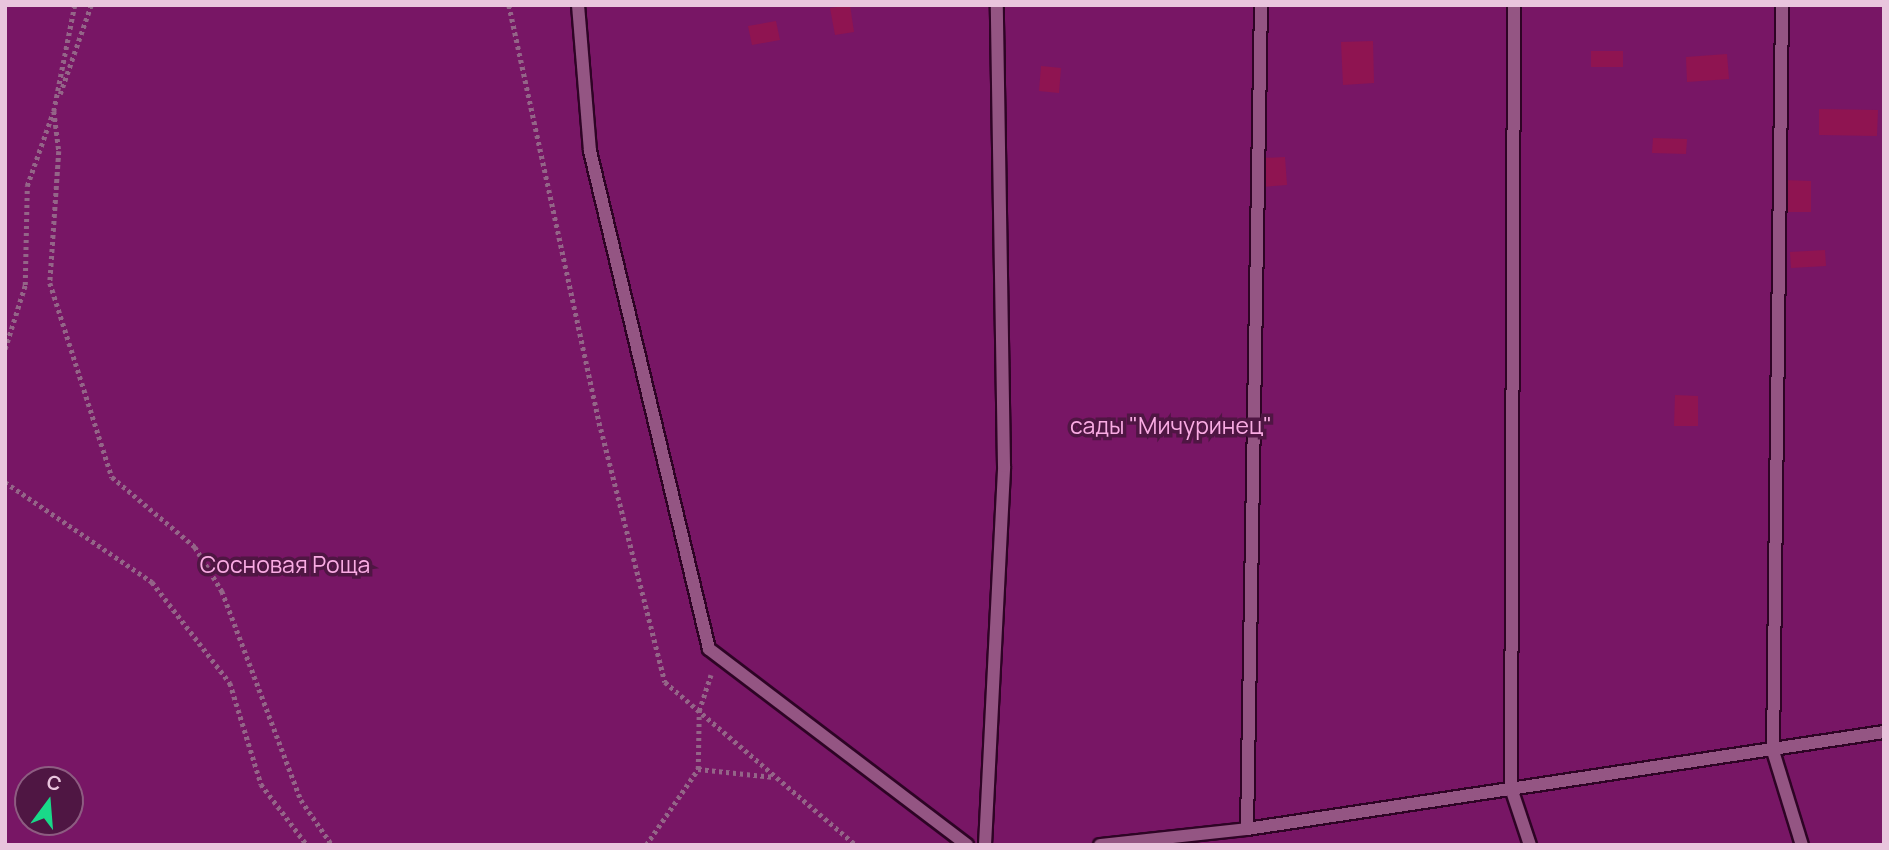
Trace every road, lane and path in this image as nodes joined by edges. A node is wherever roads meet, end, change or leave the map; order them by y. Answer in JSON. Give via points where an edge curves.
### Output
{"nodes":[{"id":1,"x":75,"y":5,"type":"edge"},
{"id":2,"x":90,"y":5,"type":"edge"},
{"id":3,"x":509,"y":5,"type":"edge"},
{"id":4,"x":578,"y":5,"type":"edge"},
{"id":5,"x":997,"y":5,"type":"edge"},
{"id":6,"x":1261,"y":5,"type":"edge"},
{"id":7,"x":1514,"y":5,"type":"edge"},
{"id":8,"x":1782,"y":5,"type":"edge"},
{"id":9,"x":54,"y":111,"type":"junction"},
{"id":10,"x":5,"y":349,"type":"edge"},
{"id":11,"x":5,"y":482,"type":"edge"},
{"id":12,"x":717,"y":655,"type":"junction"},
{"id":13,"x":699,"y":711,"type":"junction"},
{"id":14,"x":1884,"y":732,"type":"edge"},
{"id":15,"x":1773,"y":751,"type":"junction"},
{"id":16,"x":698,"y":769,"type":"junction"},
{"id":17,"x":776,"y":777,"type":"junction"},
{"id":18,"x":1511,"y":788,"type":"junction"},
{"id":19,"x":1247,"y":829,"type":"junction"},
{"id":20,"x":307,"y":845,"type":"edge"},
{"id":21,"x":332,"y":845,"type":"edge"},
{"id":22,"x":646,"y":845,"type":"edge"},
{"id":23,"x":856,"y":845,"type":"edge"},
{"id":24,"x":967,"y":845,"type":"edge"},
{"id":25,"x":985,"y":845,"type":"edge"},
{"id":26,"x":1100,"y":845,"type":"edge"},
{"id":27,"x":1530,"y":845,"type":"edge"},
{"id":28,"x":1802,"y":845,"type":"edge"}],
"edges":[{"from":1,"to":9,"type":"path"},
{"from":2,"to":9,"type":"path"},
{"from":3,"to":13,"type":"path","via":[[601,429],[664,682]]},
{"from":4,"to":12,"type":"lane","via":[[590,150],[709,649]]},
{"from":5,"to":25,"type":"lane","via":[[1003,466]]},
{"from":6,"to":19,"type":"lane"},
{"from":7,"to":18,"type":"lane"},
{"from":8,"to":15,"type":"lane"},
{"from":9,"to":10,"type":"path","via":[[27,186],[25,285]]},
{"from":9,"to":21,"type":"path","via":[[59,151],[50,282],[112,477],[195,547],[215,580],[301,800]]},
{"from":11,"to":20,"type":"path","via":[[152,582],[230,683],[261,784]]},
{"from":12,"to":13,"type":"path"},
{"from":12,"to":24,"type":"lane"},
{"from":13,"to":16,"type":"path"},
{"from":13,"to":17,"type":"path"},
{"from":14,"to":15,"type":"lane"},
{"from":15,"to":18,"type":"lane"},
{"from":15,"to":28,"type":"lane"},
{"from":16,"to":17,"type":"path"},
{"from":16,"to":22,"type":"path"},
{"from":17,"to":23,"type":"path"},
{"from":18,"to":19,"type":"lane"},
{"from":18,"to":27,"type":"lane"},
{"from":19,"to":26,"type":"lane"}]}
